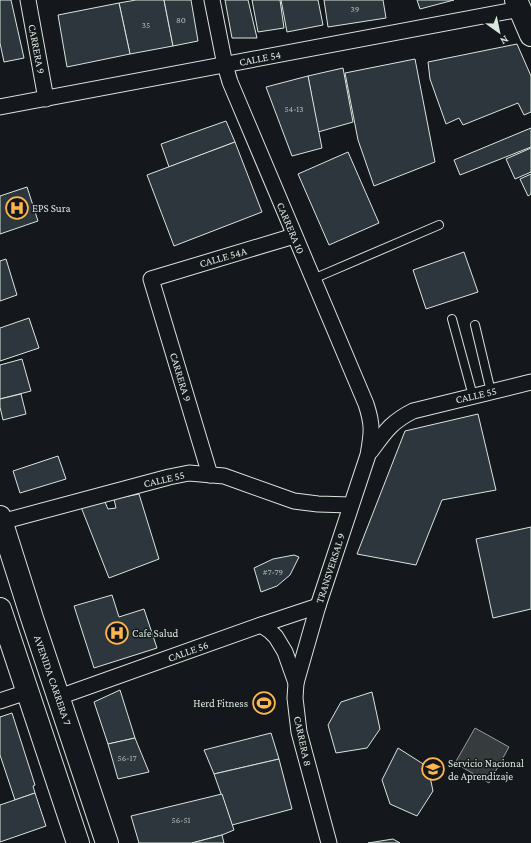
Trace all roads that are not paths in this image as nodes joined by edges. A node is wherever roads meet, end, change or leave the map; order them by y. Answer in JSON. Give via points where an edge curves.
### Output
{"nodes":[{"id":1,"x":28,"y":0,"type":"edge"},
{"id":2,"x":212,"y":0,"type":"edge"},
{"id":3,"x":518,"y":5,"type":"edge"},
{"id":4,"x":531,"y":35,"type":"edge"},
{"id":5,"x":225,"y":65,"type":"junction"},
{"id":6,"x":46,"y":98,"type":"junction"},
{"id":7,"x":0,"y":107,"type":"edge"},
{"id":8,"x":439,"y":225,"type":"dead end"},
{"id":9,"x":294,"y":236,"type":"junction"},
{"id":10,"x":151,"y":279,"type":"joint"},
{"id":11,"x":313,"y":279,"type":"junction"},
{"id":12,"x":452,"y":319,"type":"dead end"},
{"id":13,"x":475,"y":325,"type":"dead end"},
{"id":14,"x":531,"y":382,"type":"edge"},
{"id":15,"x":491,"y":392,"type":"junction"},
{"id":16,"x":473,"y":396,"type":"junction"},
{"id":17,"x":368,"y":455,"type":"junction"},
{"id":18,"x":210,"y":474,"type":"junction"},
{"id":19,"x":350,"y":506,"type":"junction"},
{"id":20,"x":1,"y":520,"type":"edge"},
{"id":21,"x":318,"y":606,"type":"junction"},
{"id":22,"x":0,"y":609,"type":"edge"},
{"id":23,"x":261,"y":625,"type":"junction"},
{"id":24,"x":296,"y":683,"type":"junction"},
{"id":25,"x":27,"y":692,"type":"junction"},
{"id":26,"x":59,"y":697,"type":"junction"},
{"id":27,"x":0,"y":700,"type":"edge"},
{"id":28,"x":78,"y":843,"type":"edge"},
{"id":29,"x":107,"y":843,"type":"edge"},
{"id":30,"x":329,"y":843,"type":"edge"}],
"edges":[{"from":1,"to":6,"type":"street","name":"CARRERA 9"},
{"from":2,"to":5,"type":"street","name":"CARRERA 10"},
{"from":3,"to":4,"type":"main road"},
{"from":3,"to":5,"type":"street","name":"CALLE 54"},
{"from":5,"to":6,"type":"street","name":"CALLE 54"},
{"from":5,"to":9,"type":"street","name":"CARRERA 10","via":[[237,102]]},
{"from":6,"to":7,"type":"street","name":"CALLE 54"},
{"from":8,"to":11,"type":"lane"},
{"from":9,"to":10,"type":"street","name":"CALLE 54A"},
{"from":9,"to":11,"type":"street","name":"CARRERA 10"},
{"from":10,"to":18,"type":"street","name":"CARRERA 9"},
{"from":11,"to":17,"type":"street","name":"CARRERA 10","via":[[366,404],[372,433]]},
{"from":12,"to":16,"type":"lane"},
{"from":13,"to":15,"type":"lane"},
{"from":14,"to":15,"type":"street","name":"CALLE 55"},
{"from":15,"to":16,"type":"street","name":"CALLE 55"},
{"from":16,"to":17,"type":"street","name":"CALLE 55","via":[[413,411],[400,418],[390,426]]},
{"from":17,"to":19,"type":"street","name":"TRANSVERSAL 9"},
{"from":18,"to":19,"type":"street","name":"CALLE 55","via":[[224,476],[294,500]]},
{"from":18,"to":20,"type":"street","name":"CALLE 55","via":[[189,473],[169,476]]},
{"from":19,"to":21,"type":"street","name":"TRANSVERSAL 9"},
{"from":20,"to":26,"type":"main road","name":"AVENIDA CARRERA 7"},
{"from":21,"to":23,"type":"street","name":"CALLE 56"},
{"from":21,"to":24,"type":"street","name":"TRANSVERSAL 9"},
{"from":22,"to":25,"type":"main road"},
{"from":23,"to":24,"type":"street","name":"CARRERA 8","via":[[270,631],[282,647]]},
{"from":23,"to":26,"type":"street","name":"CALLE 56"},
{"from":24,"to":30,"type":"street","name":"CARRERA 8","via":[[298,732]]},
{"from":25,"to":27,"type":"street"},
{"from":25,"to":28,"type":"main road"},
{"from":26,"to":29,"type":"main road","name":"AVENIDA CARRERA 7"}]}
